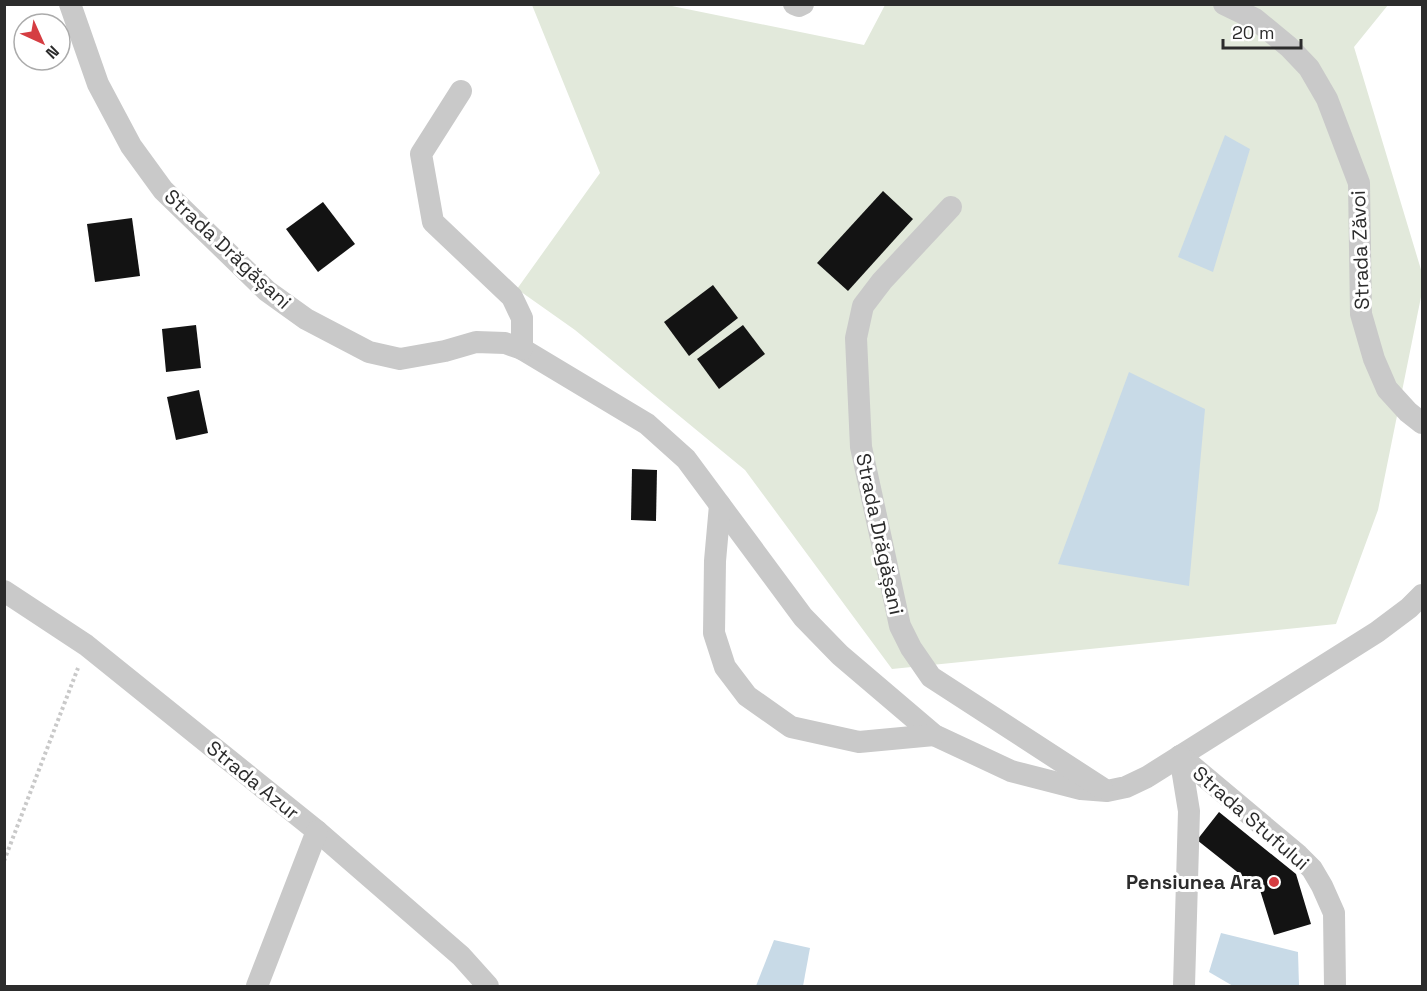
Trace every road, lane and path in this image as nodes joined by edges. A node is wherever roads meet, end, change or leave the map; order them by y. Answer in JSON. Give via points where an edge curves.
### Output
{"nodes":[{"id":1,"x":70,"y":4,"type":"edge"},
{"id":2,"x":794,"y":4,"type":"edge"},
{"id":3,"x":803,"y":4,"type":"edge"},
{"id":4,"x":1224,"y":4,"type":"edge"},
{"id":5,"x":461,"y":91,"type":"dead end"},
{"id":6,"x":951,"y":207,"type":"dead end"},
{"id":7,"x":522,"y":349,"type":"junction"},
{"id":8,"x":1422,"y":423,"type":"edge"},
{"id":9,"x":720,"y":505,"type":"junction"},
{"id":10,"x":4,"y":591,"type":"edge"},
{"id":11,"x":1422,"y":595,"type":"edge"},
{"id":12,"x":86,"y":645,"type":"junction"},
{"id":13,"x":934,"y":735,"type":"junction"},
{"id":14,"x":1180,"y":756,"type":"junction"},
{"id":15,"x":1107,"y":791,"type":"junction"},
{"id":16,"x":317,"y":831,"type":"junction"},
{"id":17,"x":4,"y":861,"type":"edge"},
{"id":18,"x":257,"y":987,"type":"edge"},
{"id":19,"x":488,"y":987,"type":"edge"},
{"id":20,"x":1184,"y":987,"type":"edge"},
{"id":21,"x":1335,"y":987,"type":"edge"}],
"edges":[{"from":1,"to":7,"type":"street","name":"Strada Drăgășani","via":[[98,84],[131,146],[163,190],[267,291],[306,319],[369,352],[400,359],[476,342],[505,343]]},
{"from":2,"to":3,"type":"street"},
{"from":4,"to":8,"type":"street","name":"Strada Zăvoi","via":[[1255,19],[1289,47],[1309,68],[1327,99],[1359,183],[1361,314],[1374,359],[1387,389]]},
{"from":5,"to":7,"type":"street","via":[[421,154],[433,222],[512,297],[522,318]]},
{"from":6,"to":15,"type":"street","name":"Strada Drăgășani","via":[[862,306],[856,338],[861,447],[900,626],[931,677]]},
{"from":7,"to":9,"type":"street","name":"Strada Drăgășani","via":[[647,424],[686,459]]},
{"from":9,"to":13,"type":"street","name":"Strada Drăgășani","via":[[803,617],[840,655]]},
{"from":9,"to":13,"type":"street","via":[[714,633],[725,667],[747,696],[790,727],[859,742]]},
{"from":10,"to":12,"type":"street","name":"Strada Azur"},
{"from":11,"to":14,"type":"street","name":"Strada Drăgășani","via":[[1377,632]]},
{"from":12,"to":16,"type":"street","name":"Strada Azur"},
{"from":12,"to":17,"type":"path"},
{"from":13,"to":15,"type":"street","name":"Strada Drăgășani","via":[[1011,771],[1081,789]]},
{"from":14,"to":15,"type":"street","name":"Strada Drăgășani","via":[[1147,777]]},
{"from":14,"to":20,"type":"street","via":[[1189,811]]},
{"from":14,"to":21,"type":"street","name":"Strada Stufului","via":[[1312,869],[1334,913]]},
{"from":16,"to":18,"type":"street"},
{"from":16,"to":19,"type":"street","name":"Strada Azur","via":[[461,956]]}]}
